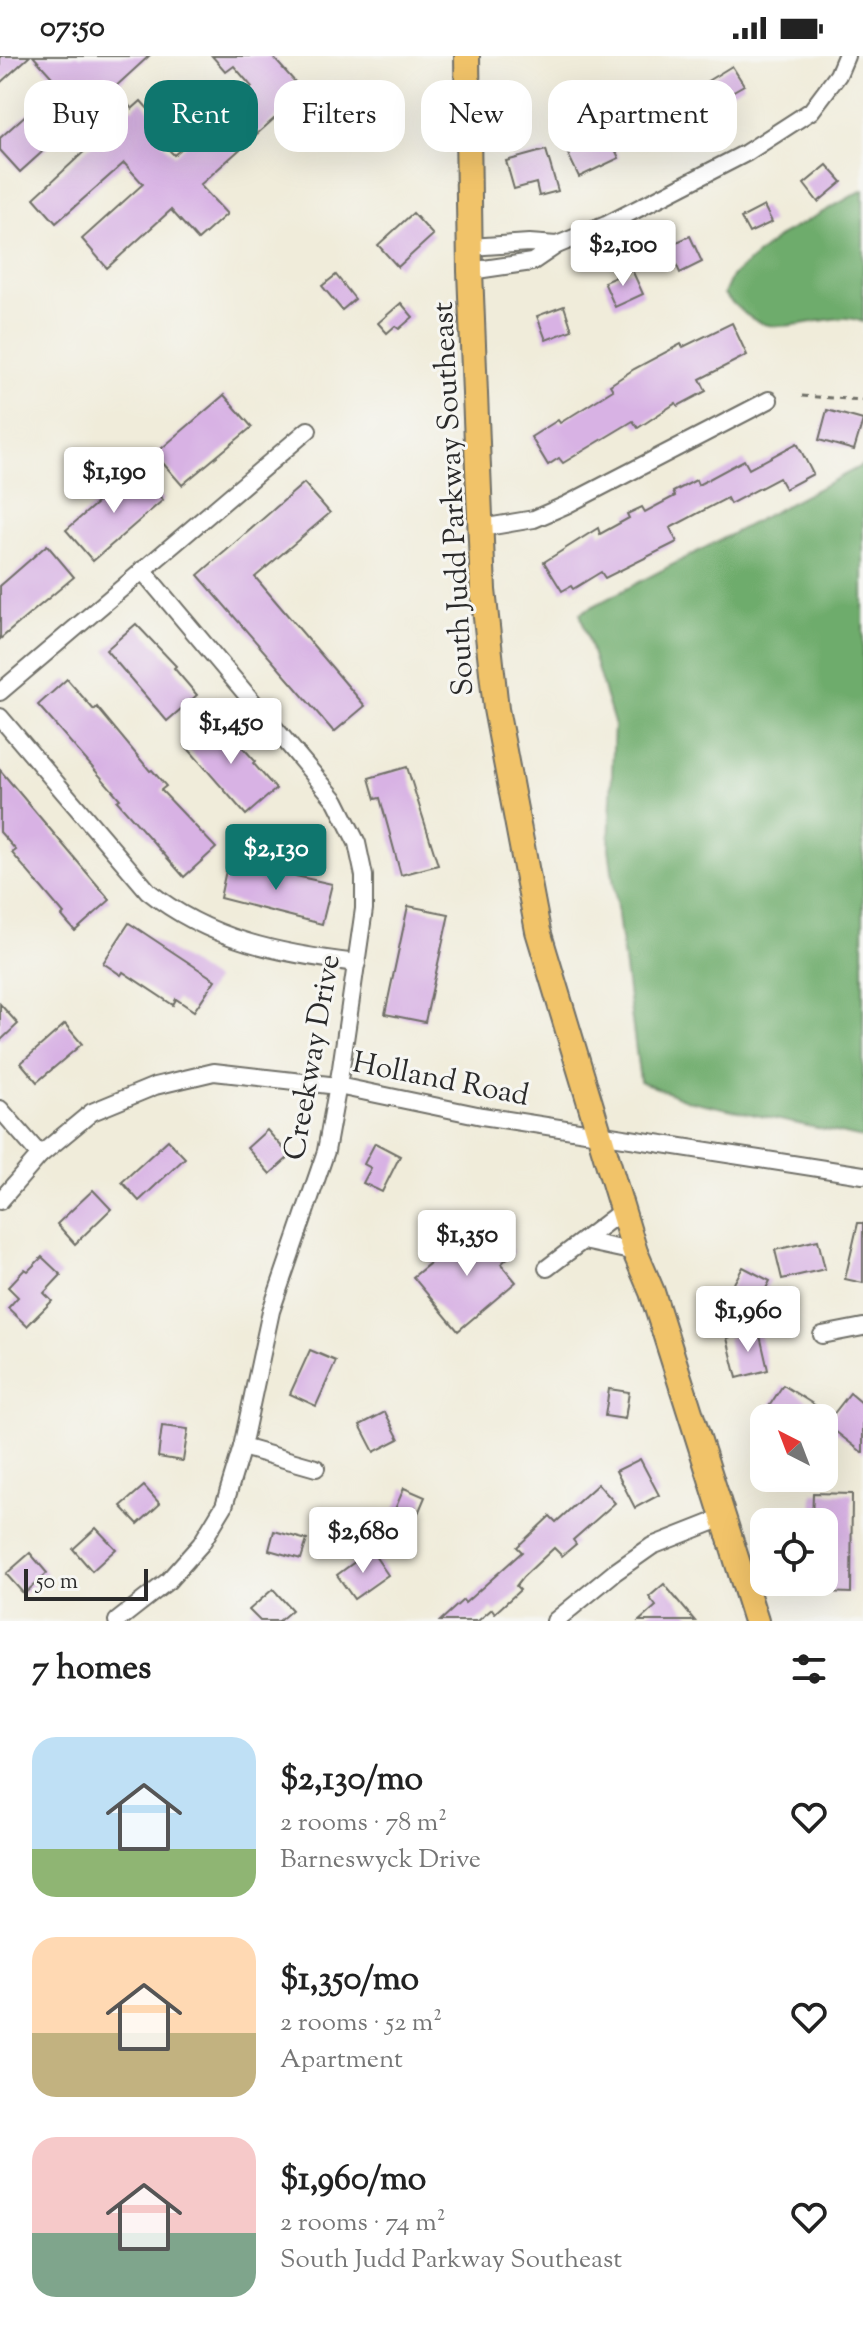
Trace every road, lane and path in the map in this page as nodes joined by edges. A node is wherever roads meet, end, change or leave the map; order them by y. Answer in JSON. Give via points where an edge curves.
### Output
{"nodes":[{"id":1,"x":467,"y":56,"type":"edge"},
{"id":2,"x":846,"y":56,"type":"edge"},
{"id":3,"x":557,"y":245,"type":"junction"},
{"id":4,"x":470,"y":259,"type":"junction"},
{"id":5,"x":802,"y":396,"type":"dead end"},
{"id":6,"x":769,"y":400,"type":"dead end"},
{"id":7,"x":863,"y":400,"type":"edge"},
{"id":8,"x":308,"y":430,"type":"dead end"},
{"id":9,"x":481,"y":528,"type":"junction"},
{"id":10,"x":142,"y":570,"type":"junction"},
{"id":11,"x":0,"y":692,"type":"edge"},
{"id":12,"x":0,"y":717,"type":"edge"},
{"id":13,"x":357,"y":963,"type":"junction"},
{"id":14,"x":338,"y":1086,"type":"junction"},
{"id":15,"x":0,"y":1109,"type":"edge"},
{"id":16,"x":600,"y":1136,"type":"junction"},
{"id":17,"x":40,"y":1155,"type":"junction"},
{"id":18,"x":863,"y":1175,"type":"edge"},
{"id":19,"x":0,"y":1201,"type":"edge"},
{"id":20,"x":623,"y":1210,"type":"junction"},
{"id":21,"x":584,"y":1241,"type":"junction"},
{"id":22,"x":635,"y":1252,"type":"junction"},
{"id":23,"x":547,"y":1268,"type":"dead end"},
{"id":24,"x":863,"y":1327,"type":"edge"},
{"id":25,"x":822,"y":1335,"type":"dead end"},
{"id":26,"x":242,"y":1447,"type":"junction"},
{"id":27,"x":316,"y":1468,"type":"dead end"},
{"id":28,"x":723,"y":1518,"type":"junction"},
{"id":29,"x":117,"y":1621,"type":"edge"},
{"id":30,"x":555,"y":1621,"type":"edge"},
{"id":31,"x":756,"y":1621,"type":"edge"}],
"edges":[{"from":1,"to":4,"type":"highway","name":"South Judd Parkway Southeast"},
{"from":2,"to":3,"type":"street","via":[[811,111],[777,135],[606,225]]},
{"from":3,"to":4,"type":"street","via":[[529,243]]},
{"from":3,"to":4,"type":"street","via":[[532,262]]},
{"from":4,"to":9,"type":"highway","name":"South Judd Parkway Southeast"},
{"from":5,"to":7,"type":"path"},
{"from":6,"to":9,"type":"street","via":[[566,505],[534,519]]},
{"from":8,"to":10,"type":"street"},
{"from":9,"to":16,"type":"highway","name":"South Judd Parkway Southeast","via":[[496,709],[538,931]]},
{"from":10,"to":11,"type":"street"},
{"from":10,"to":13,"type":"street","name":"Creekway Drive","via":[[336,801],[357,843],[364,876]]},
{"from":12,"to":13,"type":"street","via":[[148,891],[171,910],[219,934],[271,950]]},
{"from":13,"to":14,"type":"street","name":"Creekway Drive"},
{"from":14,"to":16,"type":"street","name":"Holland Road"},
{"from":14,"to":17,"type":"street","name":"Holland Road","via":[[214,1072],[155,1086],[92,1112]]},
{"from":14,"to":26,"type":"street","name":"Creekway Drive","via":[[326,1151],[271,1311]]},
{"from":15,"to":17,"type":"street"},
{"from":16,"to":18,"type":"street","name":"Holland Road"},
{"from":16,"to":20,"type":"highway","name":"South Judd Parkway Southeast"},
{"from":17,"to":19,"type":"street","name":"Holland Road"},
{"from":20,"to":21,"type":"street"},
{"from":20,"to":22,"type":"highway","name":"South Judd Parkway Southeast"},
{"from":21,"to":22,"type":"street"},
{"from":21,"to":23,"type":"street"},
{"from":22,"to":28,"type":"highway","name":"South Judd Parkway Southeast"},
{"from":24,"to":25,"type":"street"},
{"from":26,"to":27,"type":"street"},
{"from":26,"to":29,"type":"street","name":"Creekway Drive","via":[[224,1506],[201,1544],[168,1581]]},
{"from":28,"to":30,"type":"street","via":[[652,1546]]},
{"from":28,"to":31,"type":"highway","name":"South Judd Parkway Southeast"}]}
